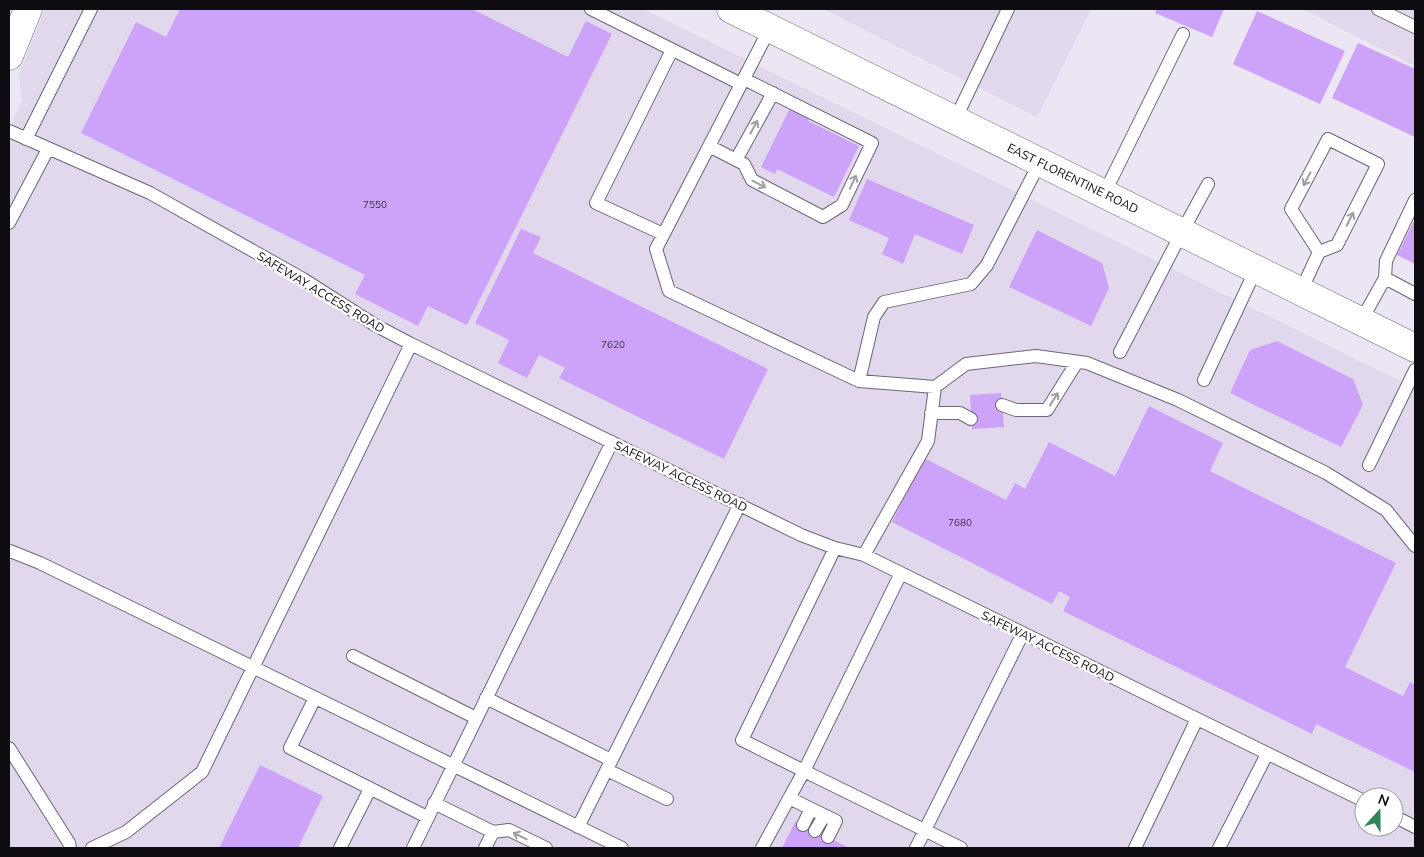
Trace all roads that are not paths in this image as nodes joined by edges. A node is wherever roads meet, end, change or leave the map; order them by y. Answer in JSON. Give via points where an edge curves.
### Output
{"nodes":[{"id":1,"x":28,"y":9,"type":"edge"},
{"id":2,"x":91,"y":9,"type":"edge"},
{"id":3,"x":591,"y":9,"type":"edge"},
{"id":4,"x":731,"y":9,"type":"edge"},
{"id":5,"x":1008,"y":9,"type":"edge"},
{"id":6,"x":1378,"y":9,"type":"edge"},
{"id":7,"x":1392,"y":12,"type":"edge"},
{"id":8,"x":1415,"y":26,"type":"edge"},
{"id":9,"x":770,"y":28,"type":"junction"},
{"id":10,"x":1183,"y":34,"type":"dead end"},
{"id":11,"x":672,"y":50,"type":"junction"},
{"id":12,"x":9,"y":56,"type":"edge"},
{"id":13,"x":742,"y":82,"type":"junction"},
{"id":14,"x":773,"y":93,"type":"junction"},
{"id":15,"x":955,"y":120,"type":"junction"},
{"id":16,"x":9,"y":131,"type":"edge"},
{"id":17,"x":26,"y":139,"type":"junction"},
{"id":18,"x":709,"y":146,"type":"junction"},
{"id":19,"x":48,"y":148,"type":"junction"},
{"id":20,"x":736,"y":160,"type":"junction"},
{"id":21,"x":1040,"y":162,"type":"junction"},
{"id":22,"x":1208,"y":184,"type":"dead end"},
{"id":23,"x":1104,"y":194,"type":"junction"},
{"id":24,"x":1415,"y":200,"type":"edge"},
{"id":25,"x":9,"y":223,"type":"edge"},
{"id":26,"x":1182,"y":232,"type":"junction"},
{"id":27,"x":663,"y":234,"type":"junction"},
{"id":28,"x":1319,"y":252,"type":"junction"},
{"id":29,"x":1256,"y":269,"type":"junction"},
{"id":30,"x":1385,"y":278,"type":"junction"},
{"id":31,"x":1301,"y":291,"type":"junction"},
{"id":32,"x":1415,"y":294,"type":"edge"},
{"id":33,"x":1362,"y":321,"type":"junction"},
{"id":34,"x":412,"y":344,"type":"junction"},
{"id":35,"x":1415,"y":348,"type":"edge"},
{"id":36,"x":1120,"y":352,"type":"dead end"},
{"id":37,"x":1077,"y":362,"type":"junction"},
{"id":38,"x":1415,"y":370,"type":"edge"},
{"id":39,"x":1204,"y":380,"type":"dead end"},
{"id":40,"x":859,"y":382,"type":"junction"},
{"id":41,"x":935,"y":387,"type":"junction"},
{"id":42,"x":1003,"y":411,"type":"dead end"},
{"id":43,"x":931,"y":413,"type":"junction"},
{"id":44,"x":967,"y":413,"type":"dead end"},
{"id":45,"x":612,"y":442,"type":"junction"},
{"id":46,"x":1369,"y":465,"type":"dead end"},
{"id":47,"x":740,"y":504,"type":"junction"},
{"id":48,"x":1415,"y":546,"type":"edge"},
{"id":49,"x":835,"y":548,"type":"junction"},
{"id":50,"x":9,"y":551,"type":"edge"},
{"id":51,"x":864,"y":555,"type":"junction"},
{"id":52,"x":901,"y":573,"type":"junction"},
{"id":53,"x":1023,"y":633,"type":"junction"},
{"id":54,"x":353,"y":656,"type":"dead end"},
{"id":55,"x":254,"y":668,"type":"junction"},
{"id":56,"x":315,"y":698,"type":"junction"},
{"id":57,"x":486,"y":698,"type":"junction"},
{"id":58,"x":476,"y":718,"type":"junction"},
{"id":59,"x":1197,"y":719,"type":"junction"},
{"id":60,"x":9,"y":748,"type":"edge"},
{"id":61,"x":1267,"y":754,"type":"junction"},
{"id":62,"x":609,"y":765,"type":"junction"},
{"id":63,"x":452,"y":766,"type":"junction"},
{"id":64,"x":804,"y":771,"type":"junction"},
{"id":65,"x":370,"y":789,"type":"junction"},
{"id":66,"x":1354,"y":797,"type":"edge"},
{"id":67,"x":789,"y":798,"type":"junction"},
{"id":68,"x":667,"y":800,"type":"dead end"},
{"id":69,"x":434,"y":804,"type":"junction"},
{"id":70,"x":811,"y":809,"type":"junction"},
{"id":71,"x":824,"y":816,"type":"junction"},
{"id":72,"x":428,"y":817,"type":"junction"},
{"id":73,"x":802,"y":825,"type":"dead end"},
{"id":74,"x":578,"y":827,"type":"junction"},
{"id":75,"x":925,"y":831,"type":"junction"},
{"id":76,"x":493,"y":832,"type":"junction"},
{"id":77,"x":815,"y":832,"type":"dead end"},
{"id":78,"x":828,"y":837,"type":"dead end"},
{"id":79,"x":70,"y":848,"type":"edge"},
{"id":80,"x":92,"y":848,"type":"edge"},
{"id":81,"x":340,"y":848,"type":"edge"},
{"id":82,"x":413,"y":848,"type":"edge"},
{"id":83,"x":485,"y":848,"type":"edge"},
{"id":84,"x":546,"y":848,"type":"edge"},
{"id":85,"x":622,"y":848,"type":"edge"},
{"id":86,"x":762,"y":848,"type":"edge"},
{"id":87,"x":916,"y":848,"type":"edge"},
{"id":88,"x":961,"y":848,"type":"edge"},
{"id":89,"x":1135,"y":848,"type":"edge"},
{"id":90,"x":1219,"y":848,"type":"edge"}],
"edges":[{"from":1,"to":12,"type":"street"},
{"from":2,"to":17,"type":"lane"},
{"from":3,"to":11,"type":"lane"},
{"from":4,"to":9,"type":"street","name":"EAST FLORENTINE ROAD"},
{"from":5,"to":15,"type":"lane"},
{"from":6,"to":7,"type":"lane"},
{"from":7,"to":8,"type":"lane"},
{"from":9,"to":13,"type":"lane"},
{"from":9,"to":15,"type":"street","name":"EAST FLORENTINE ROAD"},
{"from":10,"to":23,"type":"lane"},
{"from":11,"to":13,"type":"lane"},
{"from":11,"to":27,"type":"lane","via":[[596,203]]},
{"from":13,"to":14,"type":"lane"},
{"from":13,"to":18,"type":"lane"},
{"from":20,"to":14,"type":"lane","one_way":true},
{"from":20,"to":14,"type":"lane","one_way":true,"via":[[744,164],[752,180],[823,217],[842,205],[872,143]]},
{"from":15,"to":21,"type":"street","name":"EAST FLORENTINE ROAD"},
{"from":16,"to":17,"type":"lane","name":"SAFEWAY ACCESS ROAD"},
{"from":17,"to":19,"type":"lane","name":"SAFEWAY ACCESS ROAD"},
{"from":18,"to":20,"type":"lane"},
{"from":18,"to":27,"type":"lane"},
{"from":19,"to":25,"type":"lane"},
{"from":19,"to":34,"type":"lane","name":"SAFEWAY ACCESS ROAD","via":[[150,193],[303,278],[375,325]]},
{"from":21,"to":23,"type":"street","name":"EAST FLORENTINE ROAD"},
{"from":21,"to":40,"type":"lane","via":[[987,265],[971,284],[884,302],[874,318]]},
{"from":22,"to":26,"type":"lane"},
{"from":23,"to":26,"type":"street","name":"EAST FLORENTINE ROAD"},
{"from":24,"to":30,"type":"lane","via":[[1386,261]]},
{"from":26,"to":29,"type":"street","name":"EAST FLORENTINE ROAD"},
{"from":26,"to":36,"type":"lane"},
{"from":27,"to":40,"type":"lane","via":[[656,249],[669,291]]},
{"from":28,"to":28,"type":"lane","one_way":true,"via":[[1337,245],[1378,164],[1328,139],[1291,209]]},
{"from":28,"to":31,"type":"lane"},
{"from":29,"to":31,"type":"street","name":"EAST FLORENTINE ROAD"},
{"from":29,"to":39,"type":"lane"},
{"from":30,"to":32,"type":"lane"},
{"from":30,"to":33,"type":"lane"},
{"from":31,"to":33,"type":"street","name":"EAST FLORENTINE ROAD"},
{"from":33,"to":35,"type":"street","name":"EAST FLORENTINE ROAD"},
{"from":34,"to":45,"type":"lane","name":"SAFEWAY ACCESS ROAD"},
{"from":34,"to":55,"type":"lane"},
{"from":37,"to":41,"type":"lane","via":[[1036,356],[966,364]]},
{"from":42,"to":37,"type":"lane","one_way":true,"via":[[1047,410]]},
{"from":37,"to":48,"type":"lane","via":[[1088,363],[1178,400],[1326,473],[1386,510]]},
{"from":38,"to":46,"type":"lane"},
{"from":40,"to":41,"type":"lane"},
{"from":41,"to":43,"type":"lane"},
{"from":43,"to":44,"type":"lane"},
{"from":43,"to":51,"type":"lane","via":[[928,441]]},
{"from":45,"to":47,"type":"lane","name":"SAFEWAY ACCESS ROAD"},
{"from":45,"to":57,"type":"lane"},
{"from":47,"to":49,"type":"lane","name":"SAFEWAY ACCESS ROAD"},
{"from":47,"to":62,"type":"lane"},
{"from":49,"to":51,"type":"lane","name":"SAFEWAY ACCESS ROAD"},
{"from":49,"to":64,"type":"lane","via":[[742,740]]},
{"from":50,"to":55,"type":"lane","via":[[40,563]]},
{"from":51,"to":52,"type":"lane","name":"SAFEWAY ACCESS ROAD"},
{"from":52,"to":53,"type":"lane","name":"SAFEWAY ACCESS ROAD"},
{"from":52,"to":64,"type":"lane"},
{"from":53,"to":59,"type":"lane","name":"SAFEWAY ACCESS ROAD"},
{"from":53,"to":75,"type":"lane"},
{"from":54,"to":58,"type":"lane"},
{"from":55,"to":56,"type":"lane"},
{"from":55,"to":80,"type":"lane","via":[[202,772],[126,832]]},
{"from":56,"to":63,"type":"lane"},
{"from":56,"to":65,"type":"lane","via":[[290,748]]},
{"from":57,"to":58,"type":"lane"},
{"from":57,"to":62,"type":"lane"},
{"from":58,"to":63,"type":"lane"},
{"from":59,"to":61,"type":"lane","name":"SAFEWAY ACCESS ROAD"},
{"from":59,"to":89,"type":"lane"},
{"from":60,"to":79,"type":"lane"},
{"from":61,"to":66,"type":"lane","name":"SAFEWAY ACCESS ROAD"},
{"from":61,"to":90,"type":"lane"},
{"from":62,"to":68,"type":"lane"},
{"from":62,"to":74,"type":"lane"},
{"from":63,"to":69,"type":"lane"},
{"from":63,"to":74,"type":"lane"},
{"from":64,"to":67,"type":"lane"},
{"from":64,"to":75,"type":"lane"},
{"from":65,"to":72,"type":"lane"},
{"from":65,"to":81,"type":"lane"},
{"from":67,"to":70,"type":"lane"},
{"from":67,"to":86,"type":"lane"},
{"from":69,"to":72,"type":"lane"},
{"from":69,"to":76,"type":"lane"},
{"from":70,"to":71,"type":"lane"},
{"from":70,"to":73,"type":"lane"},
{"from":71,"to":77,"type":"lane"},
{"from":71,"to":78,"type":"lane","via":[[836,821]]},
{"from":72,"to":82,"type":"lane"},
{"from":74,"to":85,"type":"lane"},
{"from":75,"to":87,"type":"lane"},
{"from":75,"to":88,"type":"lane"},
{"from":76,"to":83,"type":"lane"},
{"from":84,"to":76,"type":"lane","one_way":true,"via":[[509,830]]}]}
